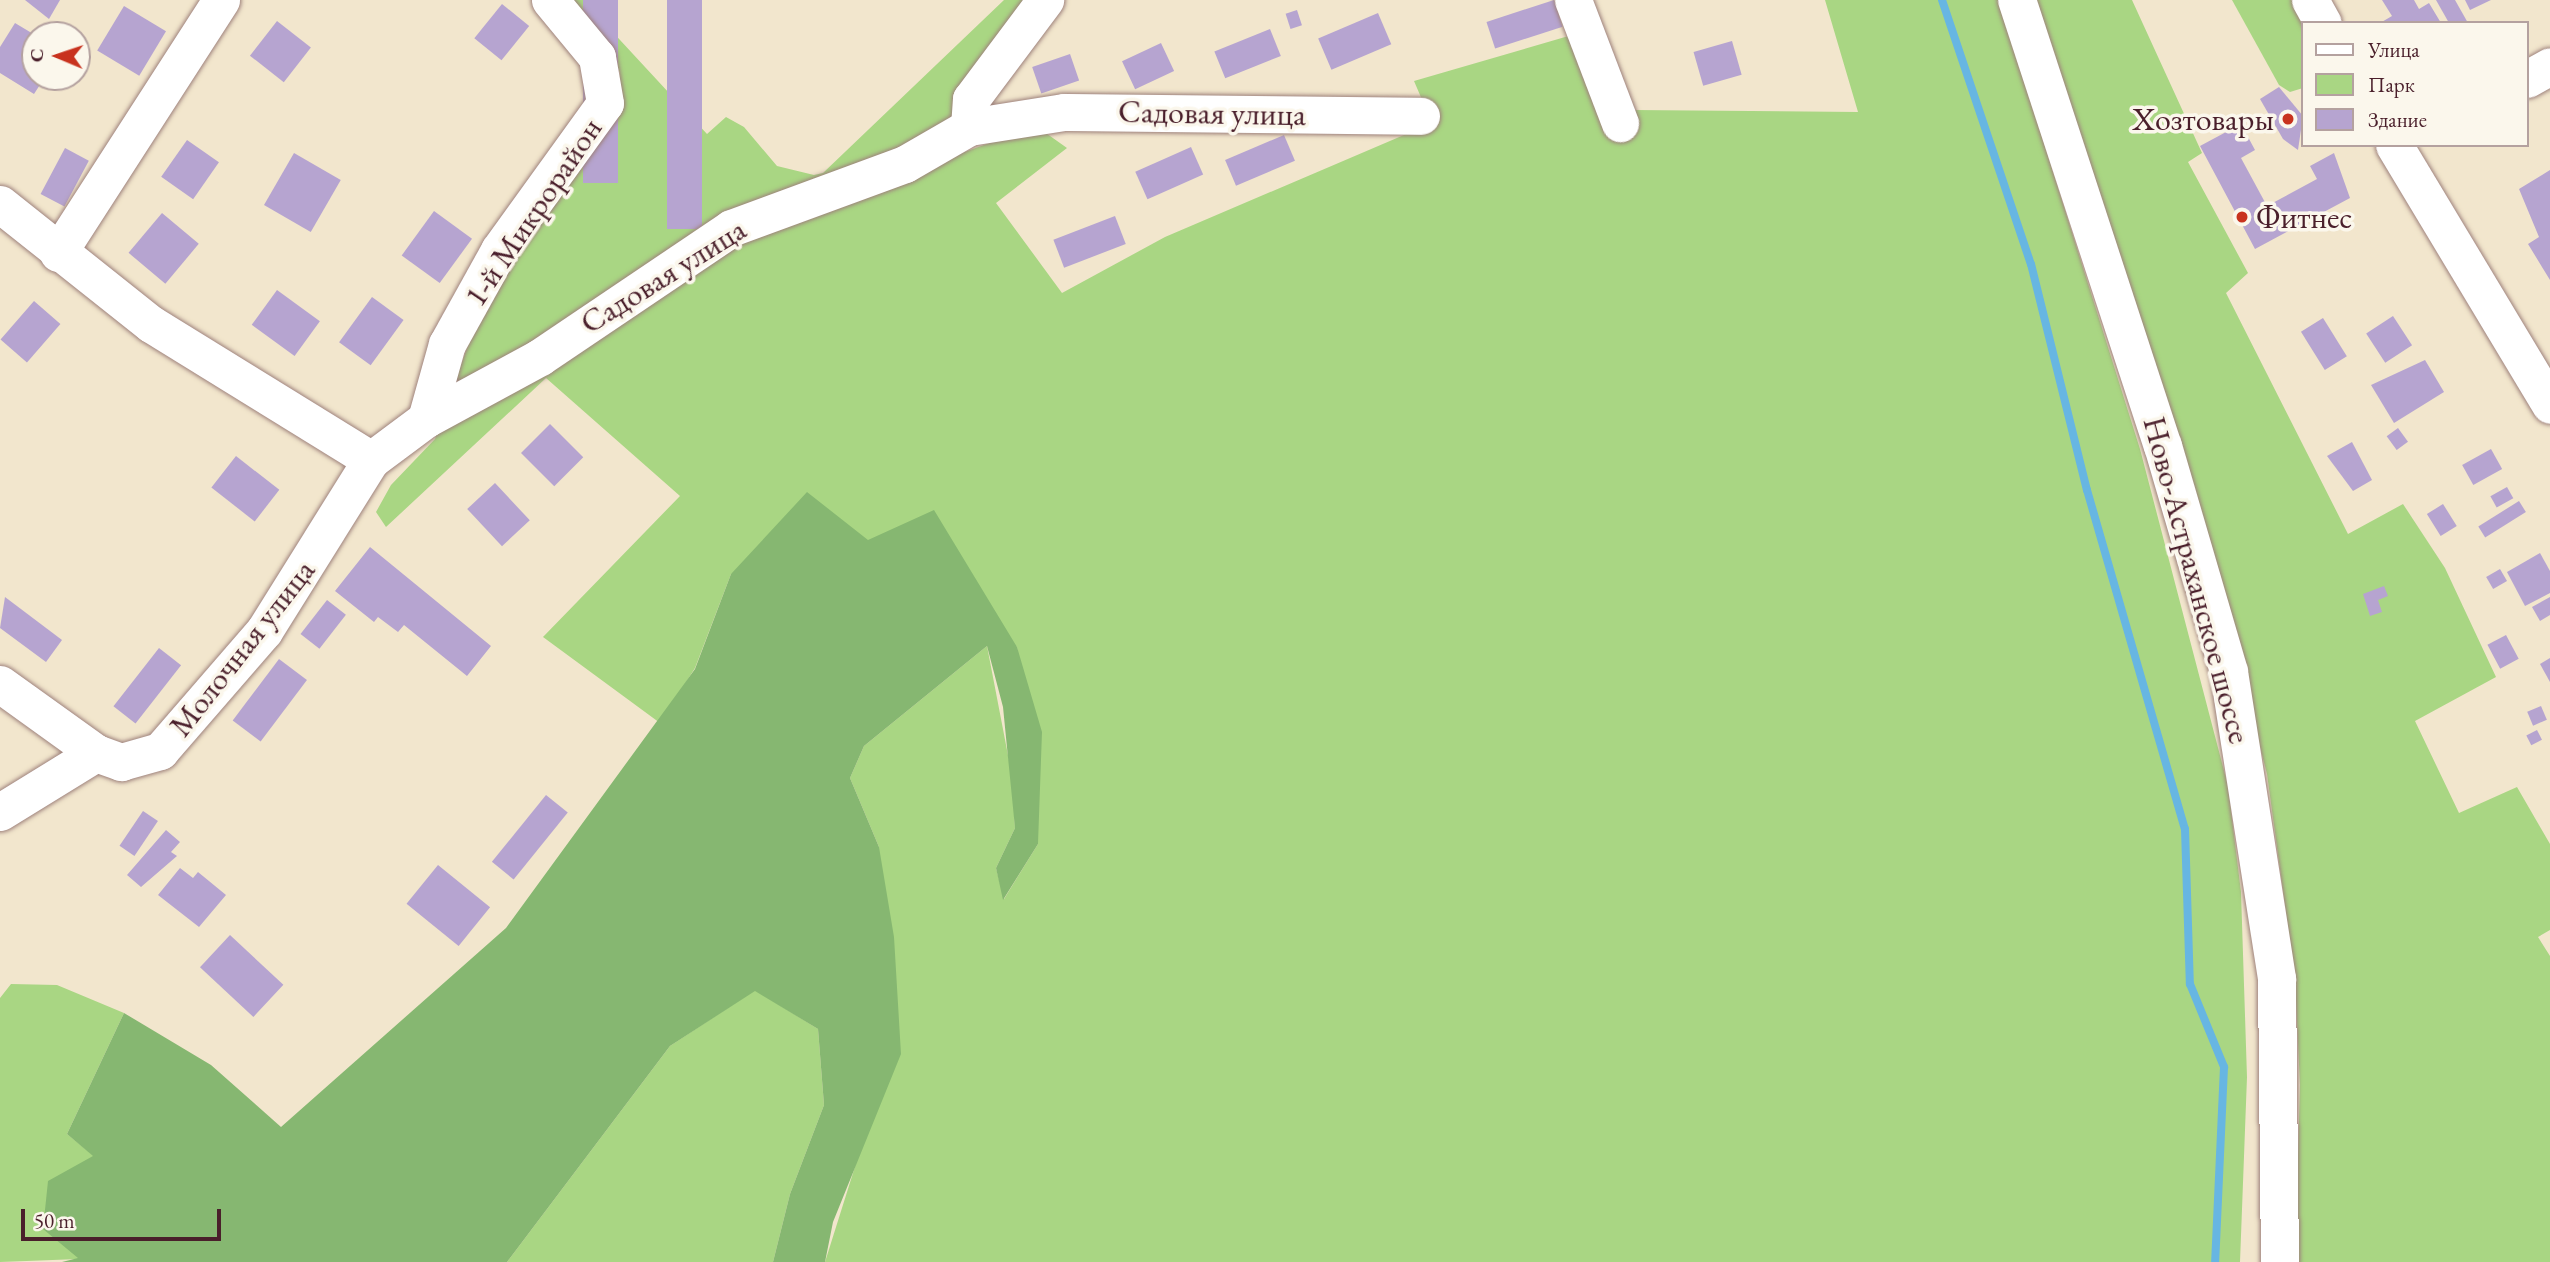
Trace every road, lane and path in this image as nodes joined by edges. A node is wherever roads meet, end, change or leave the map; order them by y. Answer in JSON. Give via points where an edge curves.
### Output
{"nodes":[{"id":1,"x":221,"y":0,"type":"edge"},
{"id":2,"x":550,"y":0,"type":"edge"},
{"id":3,"x":1045,"y":0,"type":"edge"},
{"id":4,"x":1573,"y":0,"type":"edge"},
{"id":5,"x":2017,"y":0,"type":"edge"},
{"id":6,"x":2310,"y":0,"type":"edge"},
{"id":7,"x":2322,"y":21,"type":"edge"},
{"id":8,"x":2550,"y":66,"type":"edge"},
{"id":9,"x":2529,"y":78,"type":"edge"},
{"id":10,"x":1421,"y":116,"type":"dead end"},
{"id":11,"x":1620,"y":124,"type":"dead end"},
{"id":12,"x":969,"y":127,"type":"junction"},
{"id":13,"x":2404,"y":149,"type":"edge"},
{"id":14,"x":0,"y":204,"type":"edge"},
{"id":15,"x":58,"y":253,"type":"junction"},
{"id":16,"x":2550,"y":405,"type":"edge"},
{"id":17,"x":426,"y":419,"type":"junction"},
{"id":18,"x":371,"y":460,"type":"junction"},
{"id":19,"x":0,"y":684,"type":"edge"},
{"id":20,"x":96,"y":752,"type":"junction"},
{"id":21,"x":0,"y":811,"type":"edge"},
{"id":22,"x":2280,"y":1262,"type":"edge"}],
"edges":[{"from":1,"to":15,"type":"street"},
{"from":2,"to":17,"type":"street","name":"1-й Микрорайон","via":[[597,57],[605,103],[499,250],[447,344]]},
{"from":3,"to":12,"type":"street","via":[[971,99]]},
{"from":4,"to":11,"type":"street"},
{"from":5,"to":22,"type":"main road","name":"Ново-Астраханское шоссе","via":[[2163,446],[2229,671],[2277,979]]},
{"from":6,"to":7,"type":"street"},
{"from":8,"to":9,"type":"street"},
{"from":10,"to":12,"type":"street","name":"Садовая улица","via":[[1064,112]]},
{"from":12,"to":17,"type":"street","name":"Садовая улица","via":[[905,164],[731,228],[540,357]]},
{"from":13,"to":16,"type":"street"},
{"from":14,"to":15,"type":"street"},
{"from":15,"to":18,"type":"street","via":[[151,324]]},
{"from":17,"to":18,"type":"street","name":"Садовая улица"},
{"from":18,"to":20,"type":"street","name":"Молочная улица","via":[[264,631],[181,732],[160,751],[121,762]]},
{"from":19,"to":20,"type":"street"},
{"from":20,"to":21,"type":"street"}]}
